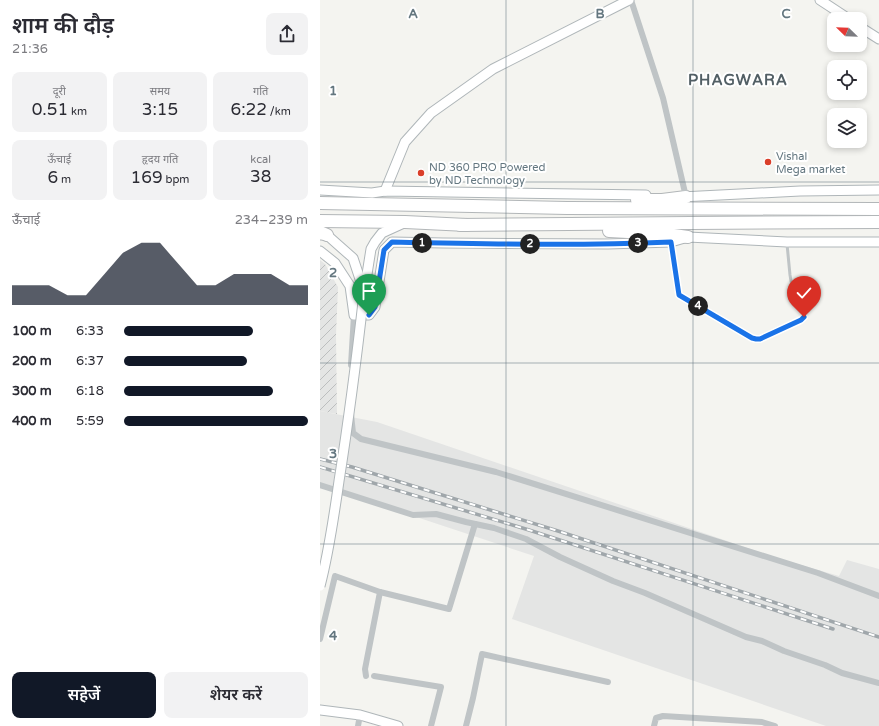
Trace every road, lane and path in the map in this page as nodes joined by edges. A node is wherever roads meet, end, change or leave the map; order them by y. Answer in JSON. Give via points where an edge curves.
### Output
{"nodes":[{"id":1,"x":630,"y":0,"type":"edge"},
{"id":2,"x":820,"y":0,"type":"edge"},
{"id":3,"x":838,"y":12,"type":"edge"},
{"id":4,"x":867,"y":31,"type":"edge"},
{"id":5,"x":879,"y":39,"type":"edge"},
{"id":6,"x":320,"y":190,"type":"edge"},
{"id":7,"x":879,"y":190,"type":"edge"},
{"id":8,"x":384,"y":191,"type":"junction"},
{"id":9,"x":686,"y":197,"type":"junction"},
{"id":10,"x":320,"y":203,"type":"edge"},
{"id":11,"x":466,"y":207,"type":"junction"},
{"id":12,"x":879,"y":209,"type":"edge"},
{"id":13,"x":320,"y":221,"type":"edge"},
{"id":14,"x":405,"y":222,"type":"junction"},
{"id":15,"x":879,"y":222,"type":"edge"},
{"id":16,"x":460,"y":225,"type":"junction"},
{"id":17,"x":322,"y":234,"type":"edge"},
{"id":18,"x":688,"y":237,"type":"junction"},
{"id":19,"x":671,"y":242,"type":"junction"},
{"id":20,"x":786,"y":242,"type":"junction"},
{"id":21,"x":879,"y":242,"type":"edge"},
{"id":22,"x":320,"y":251,"type":"edge"},
{"id":23,"x":364,"y":292,"type":"junction"},
{"id":24,"x":679,"y":295,"type":"joint"},
{"id":25,"x":354,"y":315,"type":"junction"},
{"id":26,"x":320,"y":485,"type":"edge"},
{"id":27,"x":475,"y":524,"type":"junction"},
{"id":28,"x":320,"y":586,"type":"edge"},
{"id":29,"x":380,"y":592,"type":"junction"},
{"id":30,"x":879,"y":596,"type":"edge"},
{"id":31,"x":320,"y":639,"type":"edge"},
{"id":32,"x":366,"y":676,"type":"dead end"},
{"id":33,"x":374,"y":676,"type":"dead end"},
{"id":34,"x":608,"y":682,"type":"dead end"},
{"id":35,"x":879,"y":683,"type":"edge"},
{"id":36,"x":320,"y":710,"type":"edge"},
{"id":37,"x":360,"y":715,"type":"junction"},
{"id":38,"x":358,"y":726,"type":"edge"},
{"id":39,"x":398,"y":726,"type":"edge"},
{"id":40,"x":431,"y":726,"type":"edge"},
{"id":41,"x":466,"y":726,"type":"edge"},
{"id":42,"x":654,"y":726,"type":"edge"},
{"id":43,"x":775,"y":726,"type":"edge"}],
"edges":[{"from":1,"to":8,"type":"main road","via":[[493,69],[431,113],[405,142]]},
{"from":1,"to":9,"type":"street","via":[[663,98]]},
{"from":2,"to":3,"type":"main road"},
{"from":4,"to":5,"type":"main road"},
{"from":6,"to":8,"type":"main road","via":[[372,193]]},
{"from":7,"to":9,"type":"main road"},
{"from":8,"to":9,"type":"main road","via":[[636,194]]},
{"from":9,"to":11,"type":"highway","via":[[662,200],[527,200]]},
{"from":10,"to":11,"type":"highway"},
{"from":11,"to":12,"type":"highway"},
{"from":13,"to":14,"type":"highway"},
{"from":14,"to":16,"type":"highway"},
{"from":14,"to":23,"type":"main road","via":[[382,233],[375,242],[371,249]]},
{"from":15,"to":16,"type":"highway"},
{"from":16,"to":18,"type":"highway","via":[[505,229],[616,231]]},
{"from":17,"to":23,"type":"main road","via":[[353,258]]},
{"from":18,"to":19,"type":"main road"},
{"from":18,"to":20,"type":"main road"},
{"from":19,"to":24,"type":"street"},
{"from":19,"to":25,"type":"main road","via":[[392,242],[384,250],[375,307],[369,315]]},
{"from":20,"to":21,"type":"main road"},
{"from":20,"to":24,"type":"lane","via":[[791,281],[806,313],[801,320],[756,339]]},
{"from":22,"to":25,"type":"main road","via":[[335,263],[350,286]]},
{"from":23,"to":28,"type":"main road","bridge":true,"via":[[347,429]]},
{"from":25,"to":30,"type":"street","via":[[350,399],[353,433],[361,439],[496,472],[818,573]]},
{"from":26,"to":27,"type":"street","via":[[413,515],[436,514]]},
{"from":27,"to":29,"type":"street","via":[[449,609]]},
{"from":27,"to":35,"type":"street","via":[[526,539],[613,581],[746,637],[842,673]]},
{"from":29,"to":31,"type":"street","via":[[335,576]]},
{"from":29,"to":32,"type":"street","via":[[365,669]]},
{"from":33,"to":40,"type":"street","via":[[440,687]]},
{"from":34,"to":41,"type":"street","via":[[482,654]]},
{"from":36,"to":37,"type":"main road"},
{"from":37,"to":38,"type":"street"},
{"from":37,"to":39,"type":"main road"},
{"from":42,"to":43,"type":"street","via":[[656,718],[663,716],[762,722]]}]}
